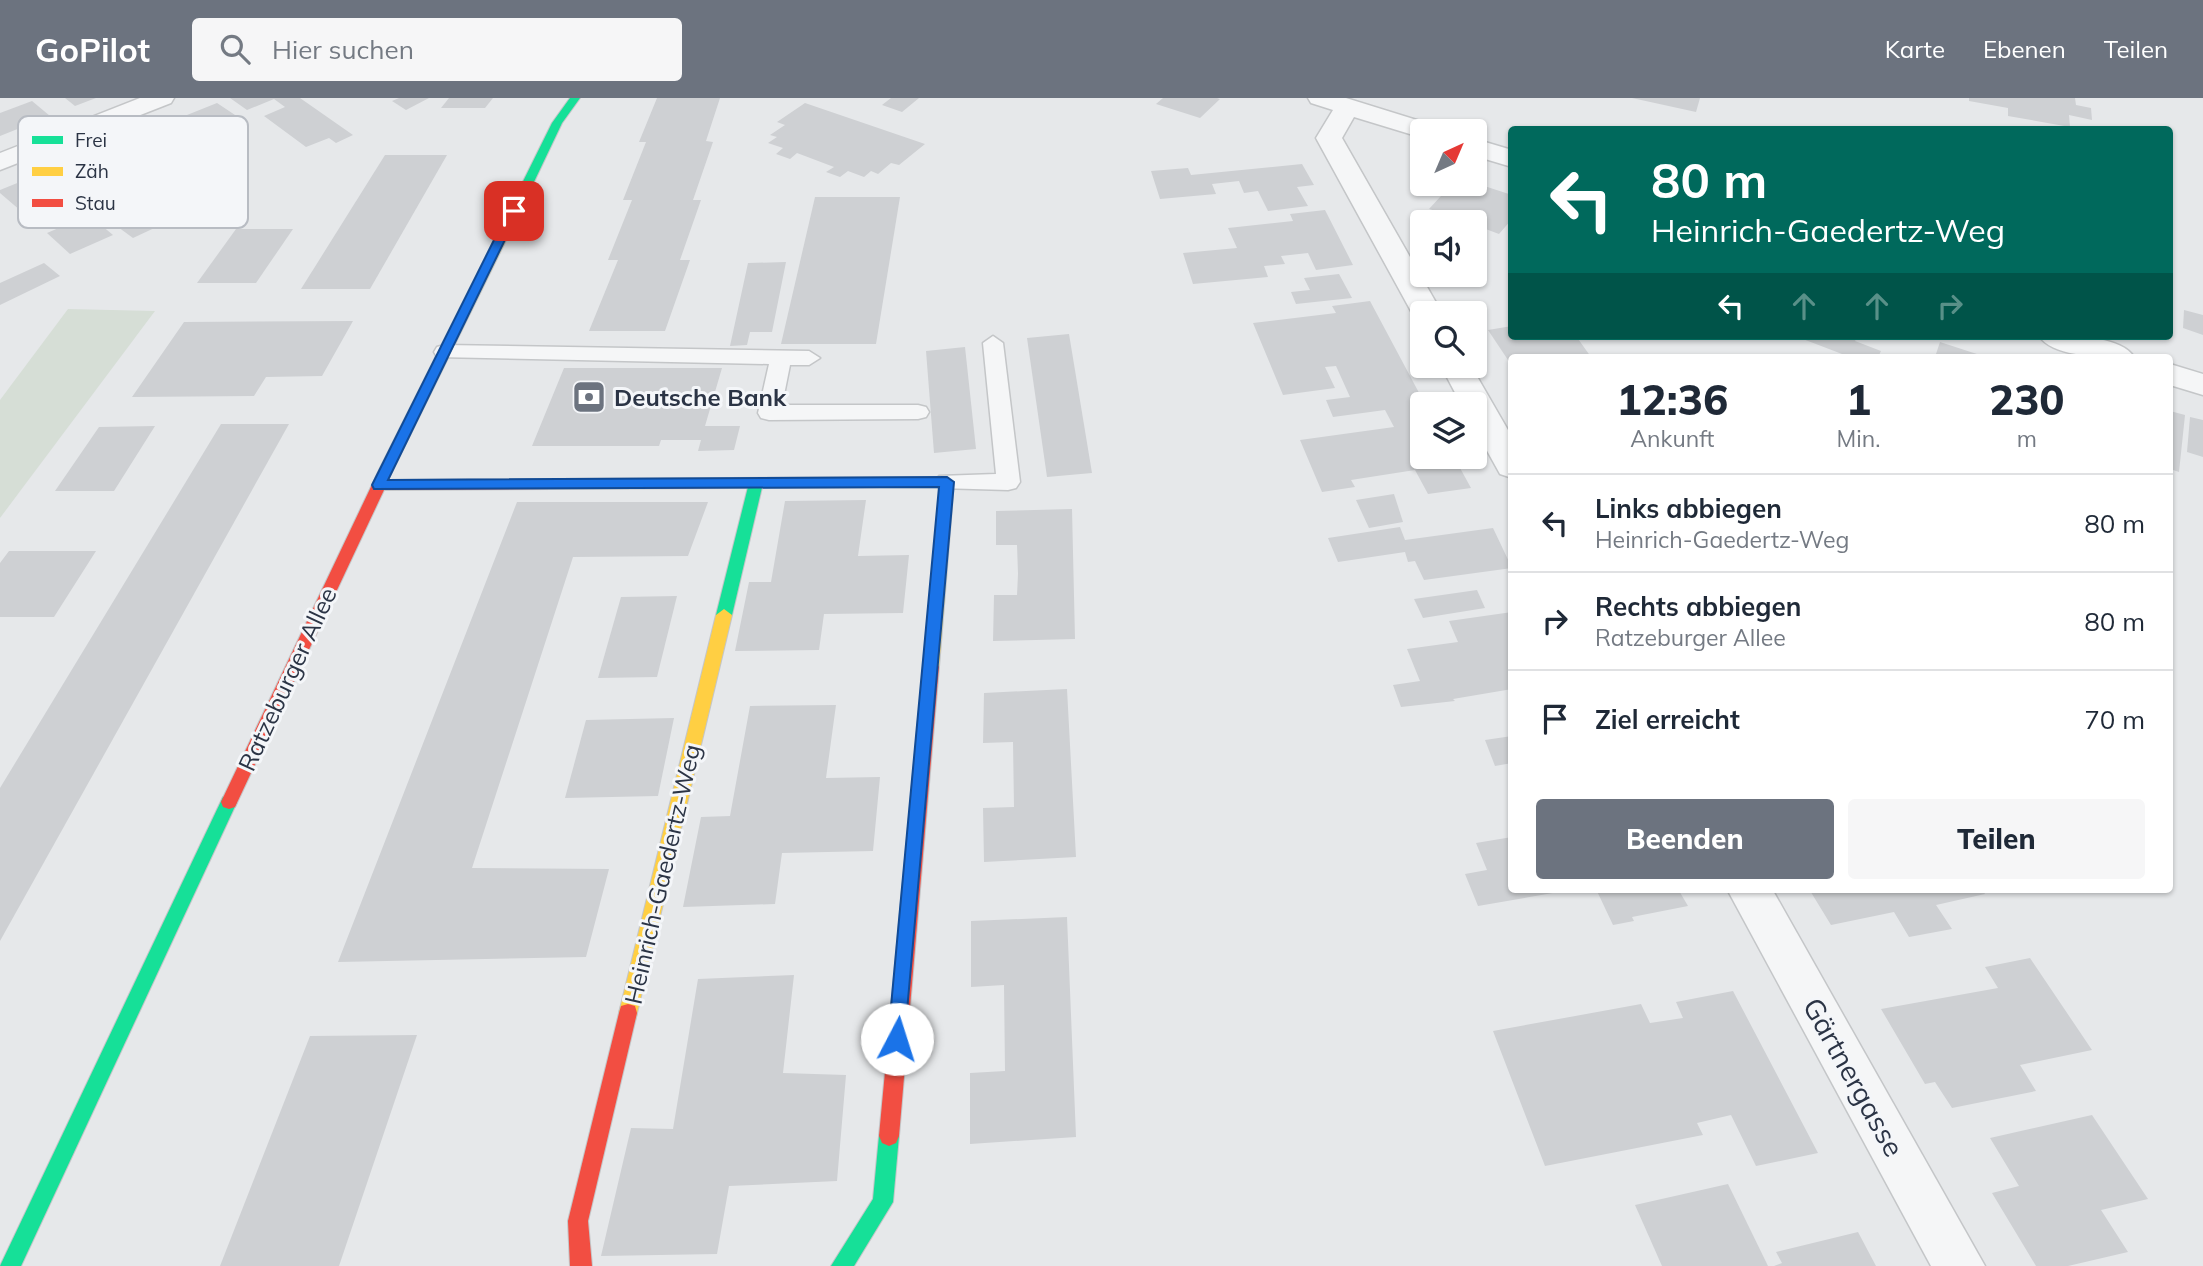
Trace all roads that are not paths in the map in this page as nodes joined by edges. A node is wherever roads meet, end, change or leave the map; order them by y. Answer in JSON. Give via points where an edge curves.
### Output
{"nodes":[{"id":1,"x":162,"y":98,"type":"edge"},
{"id":2,"x":575,"y":98,"type":"edge"},
{"id":3,"x":1320,"y":98,"type":"edge"},
{"id":4,"x":1349,"y":107,"type":"junction"},
{"id":5,"x":116,"y":116,"type":"edge"},
{"id":6,"x":1410,"y":126,"type":"edge"},
{"id":7,"x":1488,"y":151,"type":"edge"},
{"id":8,"x":18,"y":155,"type":"edge"},
{"id":9,"x":1508,"y":158,"type":"edge"},
{"id":10,"x":0,"y":162,"type":"edge"},
{"id":11,"x":1420,"y":301,"type":"edge"},
{"id":12,"x":2066,"y":340,"type":"edge"},
{"id":13,"x":993,"y":343,"type":"dead end"},
{"id":14,"x":444,"y":352,"type":"junction"},
{"id":15,"x":2110,"y":354,"type":"edge"},
{"id":16,"x":781,"y":358,"type":"junction"},
{"id":17,"x":809,"y":358,"type":"dead end"},
{"id":18,"x":2173,"y":375,"type":"edge"},
{"id":19,"x":1463,"y":378,"type":"edge"},
{"id":20,"x":2203,"y":385,"type":"edge"},
{"id":21,"x":918,"y":412,"type":"dead end"},
{"id":22,"x":1508,"y":459,"type":"edge"},
{"id":23,"x":947,"y":482,"type":"junction"},
{"id":24,"x":756,"y":483,"type":"junction"},
{"id":25,"x":379,"y":485,"type":"junction"},
{"id":26,"x":1751,"y":893,"type":"edge"},
{"id":27,"x":10,"y":1266,"type":"edge"},
{"id":28,"x":581,"y":1266,"type":"edge"},
{"id":29,"x":842,"y":1266,"type":"edge"},
{"id":30,"x":1959,"y":1266,"type":"edge"}],
"edges":[{"from":1,"to":5,"type":"street"},
{"from":2,"to":14,"type":"street","name":"Ratzeburger Allee","via":[[557,123]]},
{"from":3,"to":4,"type":"street"},
{"from":4,"to":6,"type":"street"},
{"from":4,"to":11,"type":"street","via":[[1329,138]]},
{"from":7,"to":9,"type":"street"},
{"from":8,"to":10,"type":"street"},
{"from":12,"to":15,"type":"street"},
{"from":13,"to":23,"type":"lane","via":[[1008,482]]},
{"from":14,"to":16,"type":"lane"},
{"from":14,"to":25,"type":"street","name":"Ratzeburger Allee"},
{"from":16,"to":17,"type":"lane"},
{"from":16,"to":21,"type":"lane","via":[[769,413]]},
{"from":18,"to":20,"type":"street"},
{"from":19,"to":22,"type":"street"},
{"from":23,"to":24,"type":"street"},
{"from":23,"to":29,"type":"street","via":[[883,1202]]},
{"from":24,"to":25,"type":"street"},
{"from":24,"to":28,"type":"street","name":"Heinrich-Gaedertz-Weg","via":[[578,1221]]},
{"from":25,"to":27,"type":"street","name":"Ratzeburger Allee"},
{"from":26,"to":30,"type":"street","name":"Gärtnergasse"}]}
